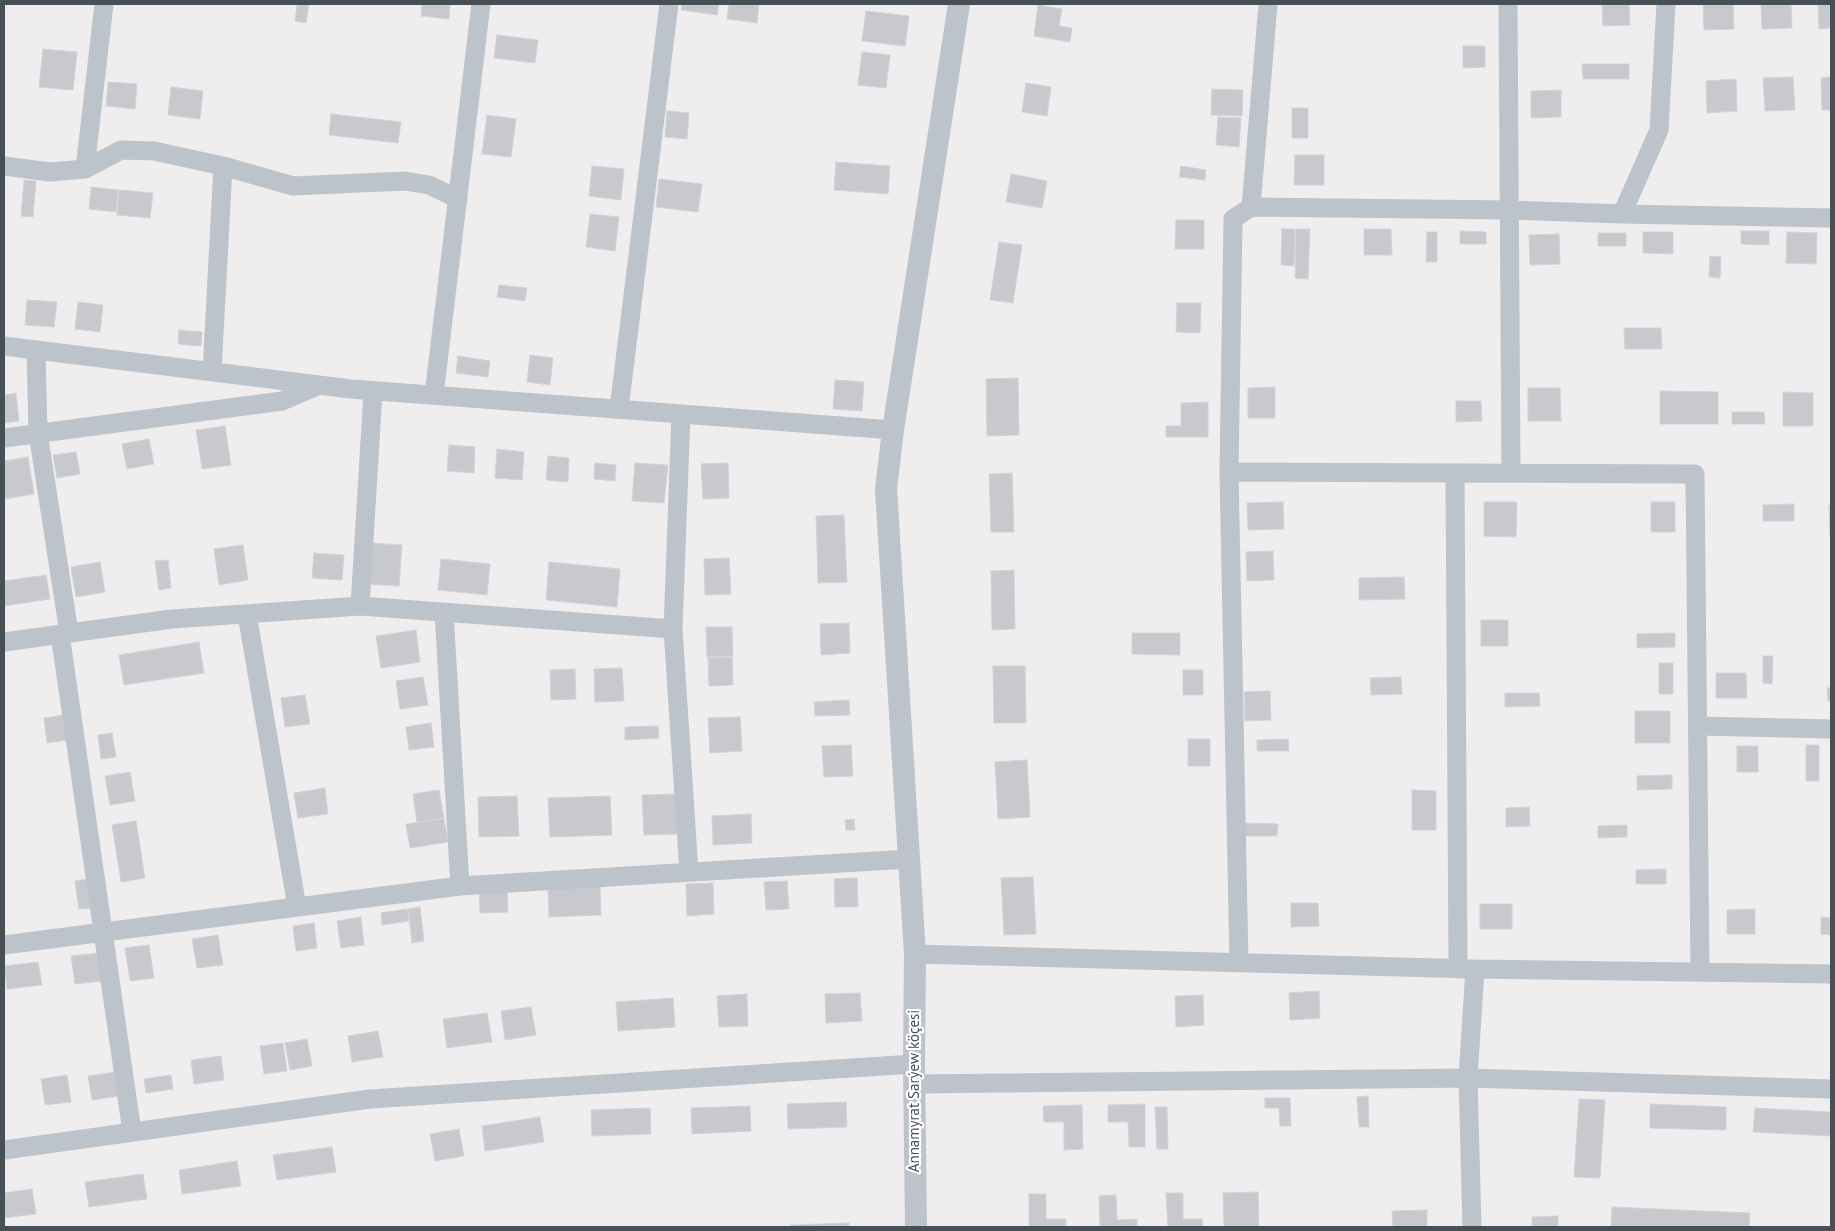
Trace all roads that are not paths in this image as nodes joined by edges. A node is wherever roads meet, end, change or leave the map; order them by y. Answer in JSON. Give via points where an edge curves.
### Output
{"nodes":[{"id":1,"x":104,"y":4,"type":"edge"},
{"id":2,"x":481,"y":4,"type":"edge"},
{"id":3,"x":669,"y":4,"type":"edge"},
{"id":4,"x":955,"y":4,"type":"edge"},
{"id":5,"x":1268,"y":4,"type":"edge"},
{"id":6,"x":1508,"y":4,"type":"edge"},
{"id":7,"x":1666,"y":4,"type":"edge"},
{"id":8,"x":4,"y":166,"type":"edge"},
{"id":9,"x":222,"y":166,"type":"junction"},
{"id":10,"x":85,"y":169,"type":"junction"},
{"id":11,"x":458,"y":199,"type":"junction"},
{"id":12,"x":1252,"y":207,"type":"junction"},
{"id":13,"x":1510,"y":210,"type":"junction"},
{"id":14,"x":1622,"y":214,"type":"junction"},
{"id":15,"x":1831,"y":218,"type":"edge"},
{"id":16,"x":4,"y":346,"type":"edge"},
{"id":17,"x":36,"y":350,"type":"junction"},
{"id":18,"x":212,"y":372,"type":"junction"},
{"id":19,"x":320,"y":385,"type":"junction"},
{"id":20,"x":372,"y":391,"type":"junction"},
{"id":21,"x":434,"y":395,"type":"junction"},
{"id":22,"x":619,"y":409,"type":"junction"},
{"id":23,"x":681,"y":414,"type":"junction"},
{"id":24,"x":893,"y":430,"type":"junction"},
{"id":25,"x":38,"y":433,"type":"junction"},
{"id":26,"x":4,"y":438,"type":"edge"},
{"id":27,"x":1229,"y":472,"type":"junction"},
{"id":28,"x":1455,"y":473,"type":"junction"},
{"id":29,"x":1511,"y":473,"type":"junction"},
{"id":30,"x":360,"y":606,"type":"junction"},
{"id":31,"x":444,"y":612,"type":"junction"},
{"id":32,"x":247,"y":614,"type":"junction"},
{"id":33,"x":673,"y":629,"type":"junction"},
{"id":34,"x":65,"y":634,"type":"junction"},
{"id":35,"x":4,"y":642,"type":"edge"},
{"id":36,"x":1698,"y":726,"type":"junction"},
{"id":37,"x":1831,"y":729,"type":"edge"},
{"id":38,"x":909,"y":859,"type":"junction"},
{"id":39,"x":688,"y":872,"type":"junction"},
{"id":40,"x":460,"y":886,"type":"junction"},
{"id":41,"x":297,"y":907,"type":"junction"},
{"id":42,"x":103,"y":932,"type":"junction"},
{"id":43,"x":4,"y":945,"type":"edge"},
{"id":44,"x":915,"y":954,"type":"junction"},
{"id":45,"x":1239,"y":963,"type":"junction"},
{"id":46,"x":1466,"y":969,"type":"junction"},
{"id":47,"x":1700,"y":972,"type":"junction"},
{"id":48,"x":1831,"y":974,"type":"edge"},
{"id":49,"x":914,"y":1074,"type":"junction"},
{"id":50,"x":1468,"y":1078,"type":"junction"},
{"id":51,"x":1831,"y":1088,"type":"edge"},
{"id":52,"x":132,"y":1132,"type":"junction"},
{"id":53,"x":4,"y":1150,"type":"edge"},
{"id":54,"x":916,"y":1227,"type":"edge"},
{"id":55,"x":1472,"y":1227,"type":"edge"}],
"edges":[{"from":1,"to":10,"type":"street"},
{"from":2,"to":11,"type":"street"},
{"from":3,"to":22,"type":"street"},
{"from":4,"to":24,"type":"street","name":"Annamyrat Sarýew köçesi"},
{"from":5,"to":12,"type":"street"},
{"from":6,"to":13,"type":"street"},
{"from":7,"to":14,"type":"street","via":[[1659,130]]},
{"from":8,"to":10,"type":"street","via":[[50,172]]},
{"from":9,"to":10,"type":"street","via":[[154,151],[120,150]]},
{"from":9,"to":11,"type":"street","via":[[293,186],[405,181],[429,185]]},
{"from":9,"to":18,"type":"street"},
{"from":11,"to":21,"type":"street"},
{"from":12,"to":13,"type":"street"},
{"from":12,"to":27,"type":"street","via":[[1233,219]]},
{"from":13,"to":14,"type":"street"},
{"from":13,"to":29,"type":"street"},
{"from":14,"to":15,"type":"street"},
{"from":16,"to":17,"type":"street"},
{"from":17,"to":18,"type":"street"},
{"from":17,"to":25,"type":"street"},
{"from":18,"to":19,"type":"street"},
{"from":19,"to":20,"type":"street"},
{"from":19,"to":25,"type":"street","via":[[282,401]]},
{"from":20,"to":21,"type":"street"},
{"from":20,"to":30,"type":"street"},
{"from":21,"to":22,"type":"street"},
{"from":22,"to":23,"type":"street"},
{"from":23,"to":24,"type":"street"},
{"from":23,"to":33,"type":"street"},
{"from":24,"to":38,"type":"street","name":"Annamyrat Sarýew köçesi","via":[[886,489]]},
{"from":25,"to":26,"type":"street"},
{"from":25,"to":34,"type":"street"},
{"from":27,"to":28,"type":"street"},
{"from":27,"to":45,"type":"street"},
{"from":28,"to":29,"type":"street"},
{"from":28,"to":46,"type":"street"},
{"from":29,"to":36,"type":"street","via":[[1695,474]]},
{"from":30,"to":31,"type":"street"},
{"from":30,"to":32,"type":"street"},
{"from":31,"to":33,"type":"street"},
{"from":31,"to":40,"type":"street"},
{"from":32,"to":34,"type":"street","via":[[172,619]]},
{"from":32,"to":41,"type":"street"},
{"from":33,"to":39,"type":"street"},
{"from":34,"to":35,"type":"street"},
{"from":34,"to":42,"type":"street"},
{"from":36,"to":37,"type":"street"},
{"from":36,"to":47,"type":"street"},
{"from":38,"to":39,"type":"street"},
{"from":38,"to":44,"type":"street","name":"Annamyrat Sarýew köçesi"},
{"from":39,"to":40,"type":"street"},
{"from":40,"to":41,"type":"street"},
{"from":41,"to":42,"type":"street"},
{"from":42,"to":43,"type":"street"},
{"from":42,"to":52,"type":"street"},
{"from":44,"to":45,"type":"street"},
{"from":44,"to":49,"type":"street","name":"Annamyrat Sarýew köçesi"},
{"from":45,"to":46,"type":"street"},
{"from":46,"to":47,"type":"street"},
{"from":46,"to":50,"type":"street"},
{"from":47,"to":48,"type":"street"},
{"from":49,"to":50,"type":"street"},
{"from":49,"to":52,"type":"street","via":[[370,1098]]},
{"from":49,"to":54,"type":"street","name":"Annamyrat Sarýew köçesi"},
{"from":50,"to":51,"type":"street"},
{"from":50,"to":55,"type":"street"},
{"from":52,"to":53,"type":"street"}]}
